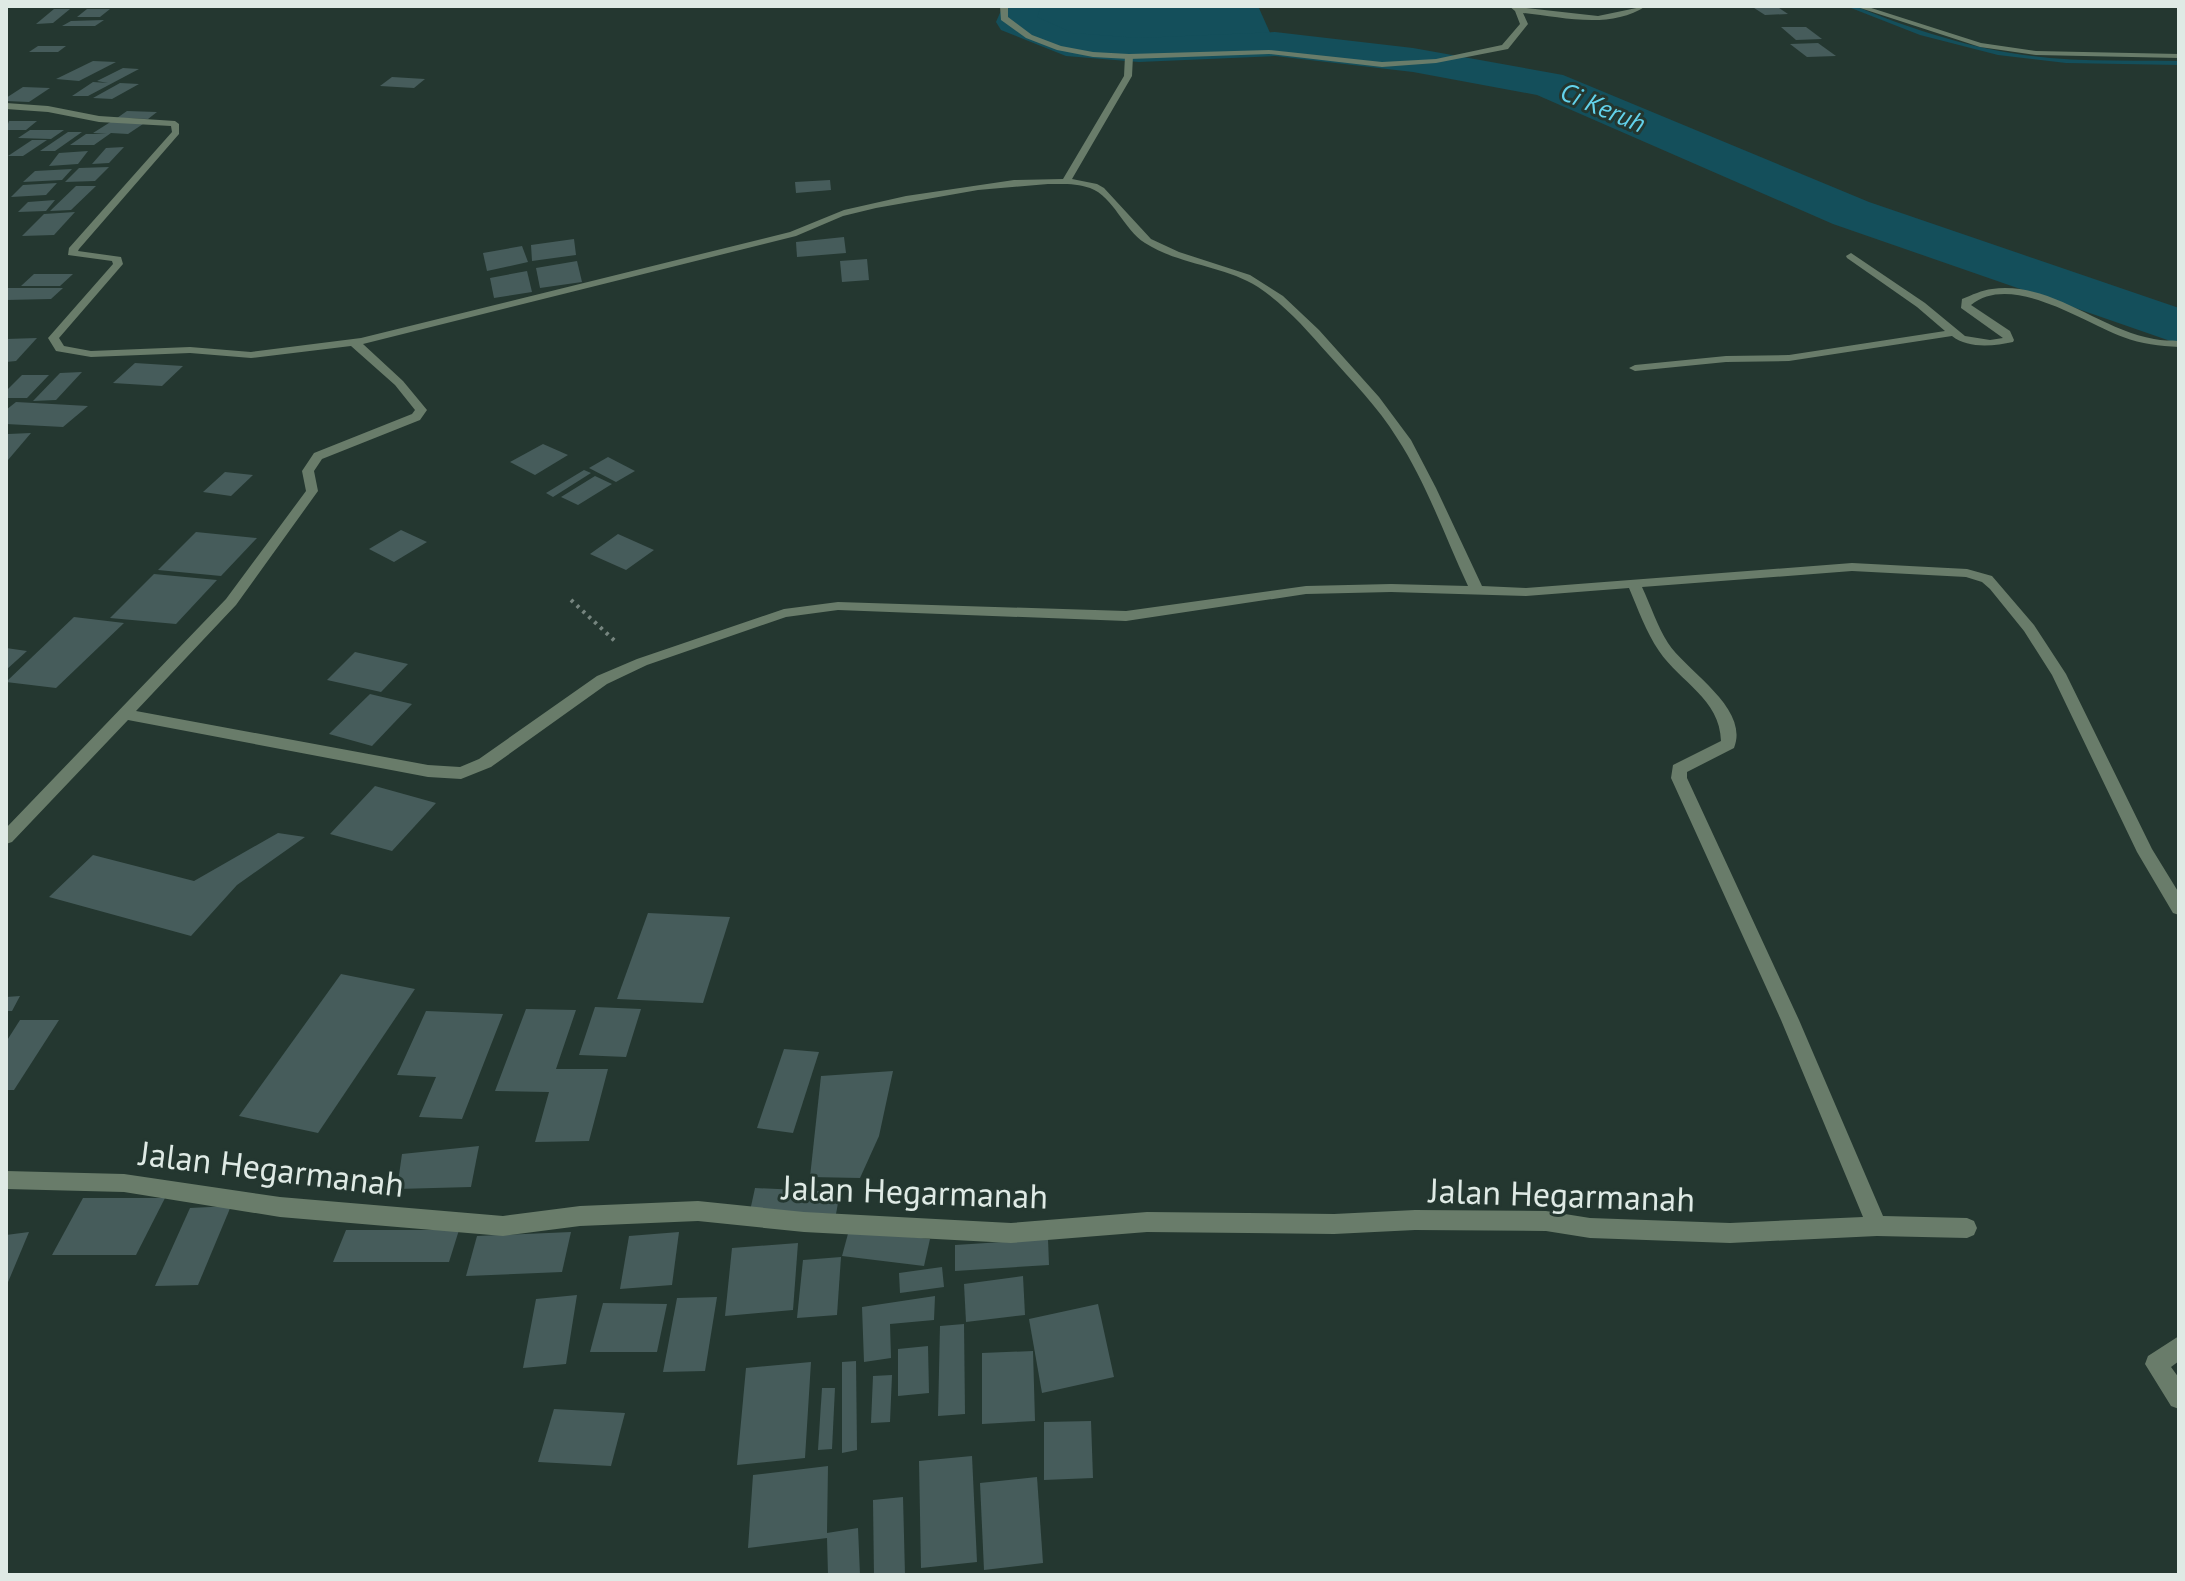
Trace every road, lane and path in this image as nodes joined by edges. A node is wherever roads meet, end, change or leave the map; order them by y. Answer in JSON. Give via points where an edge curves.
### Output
{"nodes":[{"id":1,"x":1004,"y":6,"type":"edge"},
{"id":2,"x":1642,"y":6,"type":"edge"},
{"id":3,"x":1858,"y":6,"type":"edge"},
{"id":4,"x":1514,"y":8,"type":"edge"},
{"id":5,"x":1129,"y":56,"type":"junction"},
{"id":6,"x":2179,"y":56,"type":"edge"},
{"id":7,"x":6,"y":106,"type":"edge"},
{"id":8,"x":1066,"y":181,"type":"junction"},
{"id":9,"x":1851,"y":256,"type":"dead end"},
{"id":10,"x":1952,"y":333,"type":"junction"},
{"id":11,"x":354,"y":342,"type":"junction"},
{"id":12,"x":2179,"y":344,"type":"edge"},
{"id":13,"x":1635,"y":368,"type":"dead end"},
{"id":14,"x":1634,"y":585,"type":"junction"},
{"id":15,"x":1477,"y":591,"type":"junction"},
{"id":16,"x":571,"y":600,"type":"dead end"},
{"id":17,"x":642,"y":662,"type":"junction"},
{"id":18,"x":125,"y":714,"type":"junction"},
{"id":19,"x":6,"y":838,"type":"edge"},
{"id":20,"x":2179,"y":908,"type":"edge"},
{"id":21,"x":6,"y":1180,"type":"edge"},
{"id":22,"x":1877,"y":1226,"type":"junction"},
{"id":23,"x":1967,"y":1228,"type":"dead end"},
{"id":24,"x":2179,"y":1347,"type":"edge"},
{"id":25,"x":2179,"y":1398,"type":"edge"}],
"edges":[{"from":1,"to":5,"type":"street","via":[[1004,18],[1020,34],[1056,47]]},
{"from":2,"to":4,"type":"street","via":[[1623,17],[1605,18]]},
{"from":3,"to":6,"type":"street","via":[[1980,45],[2036,53]]},
{"from":4,"to":5,"type":"street","via":[[1524,24],[1505,47],[1407,63],[1364,64],[1269,52]]},
{"from":5,"to":8,"type":"street","via":[[1128,76]]},
{"from":7,"to":11,"type":"street","via":[[175,124],[176,132],[74,248],[72,253],[81,255],[112,256],[118,264],[53,338],[60,349],[91,354],[190,350],[251,355]]},
{"from":8,"to":11,"type":"street","via":[[967,189],[852,210],[793,234]]},
{"from":8,"to":15,"type":"street","via":[[1095,186],[1148,241],[1233,270],[1302,318],[1374,398],[1412,452]]},
{"from":9,"to":10,"type":"street"},
{"from":10,"to":12,"type":"street","via":[[1977,343],[2009,340],[1965,306],[1980,293],[1997,289],[2054,303],[2149,342]]},
{"from":10,"to":13,"type":"street","via":[[1789,358]]},
{"from":11,"to":18,"type":"street","via":[[421,410],[416,417],[318,456],[308,471],[312,491],[276,543],[231,602]]},
{"from":14,"to":15,"type":"street"},
{"from":14,"to":20,"type":"street","via":[[1852,567],[1967,573],[1987,579],[2059,674],[2145,852]]},
{"from":14,"to":22,"type":"street","via":[[1664,649],[1715,700],[1724,718],[1729,744],[1679,769],[1679,778]]},
{"from":15,"to":17,"type":"street","via":[[1306,590],[1126,616],[838,606],[784,613]]},
{"from":16,"to":17,"type":"path"},
{"from":17,"to":18,"type":"street","via":[[602,680],[508,749],[461,773]]},
{"from":18,"to":19,"type":"street"},
{"from":21,"to":22,"type":"street","name":"Jalan Hegarmanah","via":[[124,1183],[280,1207],[503,1226],[580,1216],[698,1211],[1011,1233],[1147,1222],[1546,1221],[1590,1228],[1730,1233]]},
{"from":22,"to":23,"type":"street","name":"Jalan Hegarmanah"},
{"from":24,"to":25,"type":"street","via":[[2156,1364]]}]}
